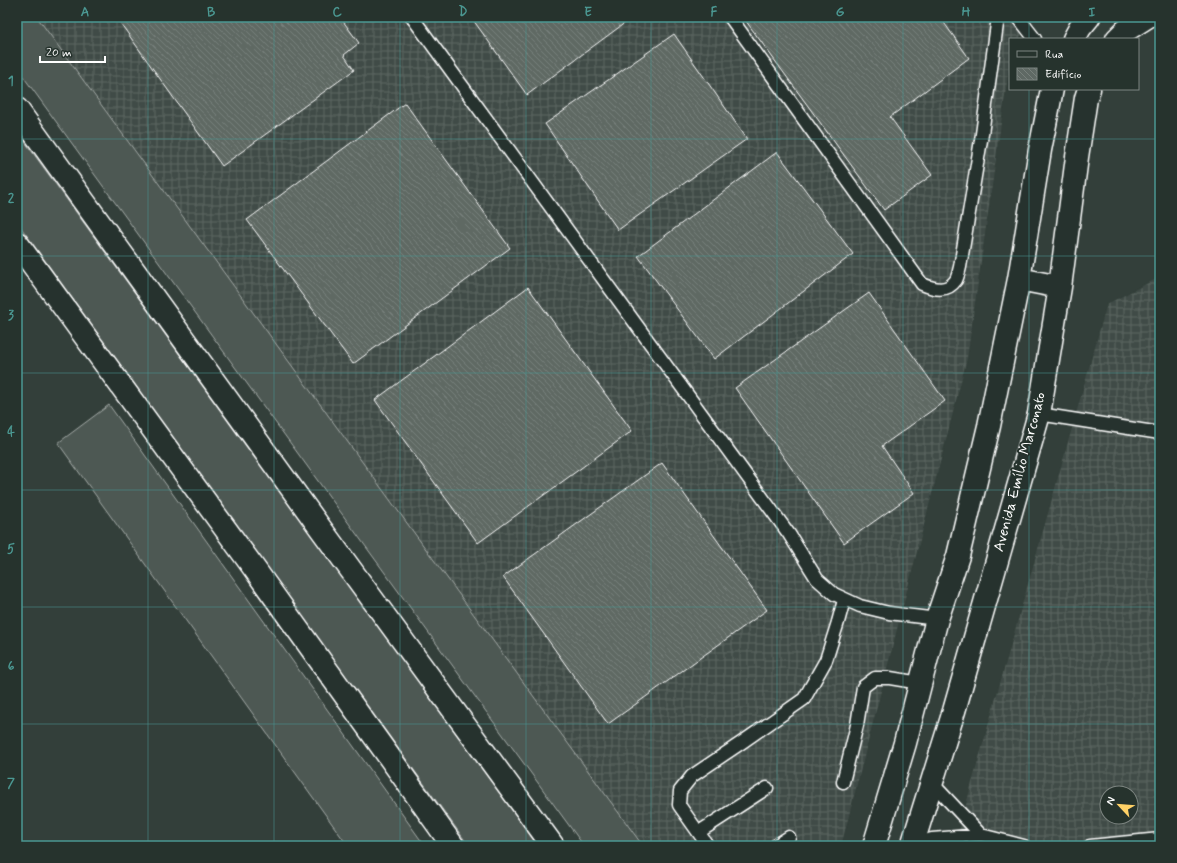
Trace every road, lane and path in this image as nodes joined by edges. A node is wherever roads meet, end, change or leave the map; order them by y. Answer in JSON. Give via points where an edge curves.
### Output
{"nodes":[{"id":1,"x":412,"y":17,"type":"edge"},
{"id":2,"x":730,"y":17,"type":"edge"},
{"id":3,"x":998,"y":17,"type":"edge"},
{"id":4,"x":1018,"y":17,"type":"edge"},
{"id":5,"x":1089,"y":17,"type":"edge"},
{"id":6,"x":1147,"y":17,"type":"edge"},
{"id":7,"x":1034,"y":38,"type":"edge"},
{"id":8,"x":1075,"y":38,"type":"edge"},
{"id":9,"x":1118,"y":38,"type":"edge"},
{"id":10,"x":1052,"y":90,"type":"edge"},
{"id":11,"x":1088,"y":90,"type":"edge"},
{"id":12,"x":17,"y":109,"type":"edge"},
{"id":13,"x":17,"y":243,"type":"edge"},
{"id":14,"x":1019,"y":279,"type":"junction"},
{"id":15,"x":1060,"y":287,"type":"junction"},
{"id":16,"x":1039,"y":414,"type":"junction"},
{"id":17,"x":1160,"y":433,"type":"edge"},
{"id":18,"x":844,"y":600,"type":"junction"},
{"id":19,"x":937,"y":619,"type":"junction"},
{"id":20,"x":920,"y":683,"type":"junction"},
{"id":21,"x":843,"y":782,"type":"dead end"},
{"id":22,"x":932,"y":783,"type":"junction"},
{"id":23,"x":767,"y":788,"type":"dead end"},
{"id":24,"x":699,"y":832,"type":"junction"},
{"id":25,"x":981,"y":835,"type":"junction"},
{"id":26,"x":789,"y":837,"type":"dead end"},
{"id":27,"x":1160,"y":839,"type":"edge"},
{"id":28,"x":453,"y":846,"type":"edge"},
{"id":29,"x":553,"y":846,"type":"edge"},
{"id":30,"x":708,"y":846,"type":"edge"},
{"id":31,"x":775,"y":846,"type":"edge"},
{"id":32,"x":874,"y":846,"type":"edge"},
{"id":33,"x":912,"y":846,"type":"edge"},
{"id":34,"x":1024,"y":846,"type":"edge"},
{"id":35,"x":1090,"y":846,"type":"edge"}],
"edges":[{"from":1,"to":18,"type":"lane","via":[[789,534],[817,579]]},
{"from":2,"to":3,"type":"lane","via":[[922,284],[942,290],[956,279],[960,267]]},
{"from":4,"to":7,"type":"lane"},
{"from":5,"to":8,"type":"main road"},
{"from":6,"to":9,"type":"main road"},
{"from":10,"to":14,"type":"main road"},
{"from":11,"to":15,"type":"main road","name":"Avenida Emílio Marconato"},
{"from":12,"to":29,"type":"main road"},
{"from":13,"to":28,"type":"main road"},
{"from":14,"to":15,"type":"main road"},
{"from":14,"to":19,"type":"main road","via":[[989,426],[958,556]]},
{"from":15,"to":16,"type":"main road","name":"Avenida Emílio Marconato"},
{"from":16,"to":17,"type":"lane"},
{"from":16,"to":22,"type":"main road","name":"Avenida Emílio Marconato"},
{"from":18,"to":19,"type":"lane","via":[[889,613]]},
{"from":18,"to":24,"type":"lane","via":[[826,660],[804,699],[692,776],[680,791],[679,806]]},
{"from":19,"to":20,"type":"main road"},
{"from":20,"to":21,"type":"lane","via":[[875,678],[864,687]]},
{"from":20,"to":32,"type":"main road"},
{"from":22,"to":25,"type":"lane"},
{"from":22,"to":33,"type":"main road","name":"Avenida Emílio Marconato"},
{"from":23,"to":24,"type":"lane"},
{"from":24,"to":30,"type":"lane"},
{"from":25,"to":33,"type":"lane","via":[[932,839]]},
{"from":25,"to":34,"type":"lane"},
{"from":26,"to":31,"type":"lane"},
{"from":27,"to":35,"type":"lane"}]}
